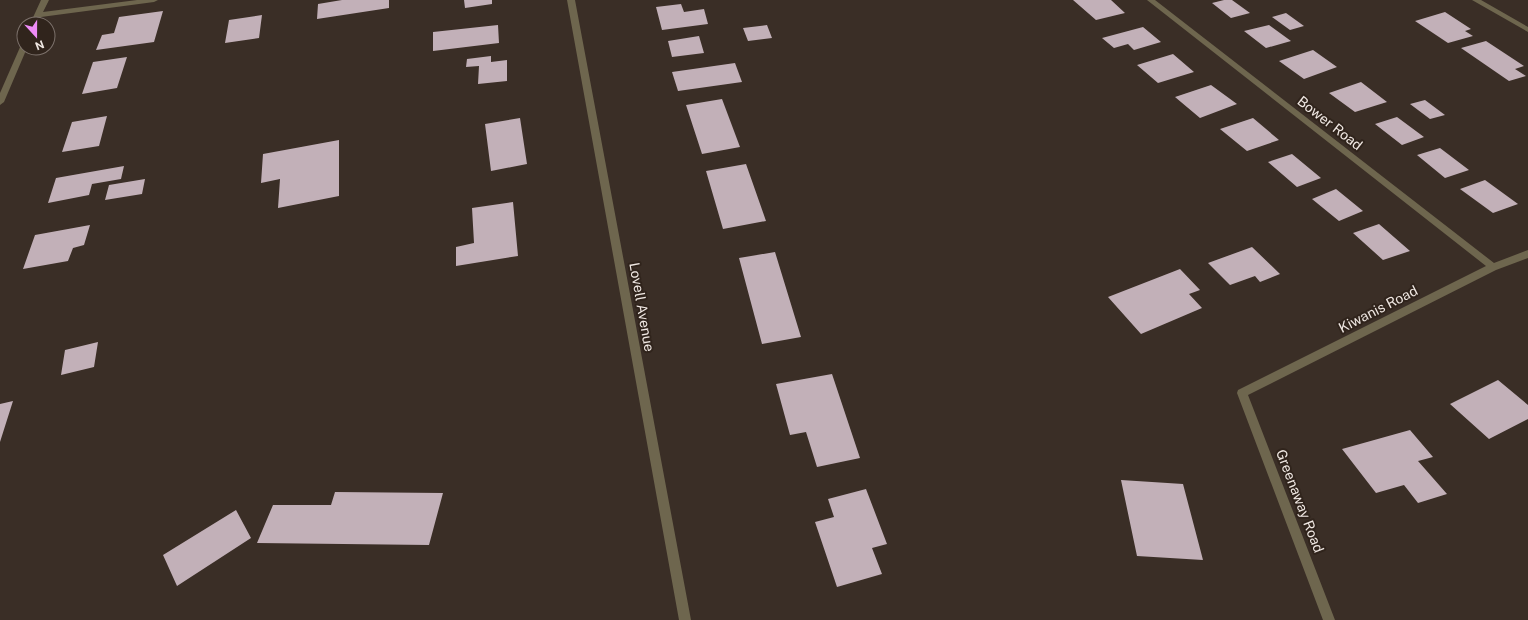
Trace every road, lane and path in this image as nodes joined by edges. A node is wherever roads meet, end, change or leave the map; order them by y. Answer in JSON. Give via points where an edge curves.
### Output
{"nodes":[{"id":1,"x":44,"y":0,"type":"edge"},
{"id":2,"x":154,"y":0,"type":"edge"},
{"id":3,"x":571,"y":0,"type":"edge"},
{"id":4,"x":1151,"y":0,"type":"edge"},
{"id":5,"x":1476,"y":0,"type":"edge"},
{"id":6,"x":37,"y":16,"type":"joint"},
{"id":7,"x":1528,"y":30,"type":"edge"},
{"id":8,"x":20,"y":56,"type":"edge"},
{"id":9,"x":0,"y":102,"type":"edge"},
{"id":10,"x":1528,"y":254,"type":"edge"},
{"id":11,"x":1493,"y":267,"type":"junction"},
{"id":12,"x":1242,"y":393,"type":"joint"},
{"id":13,"x":685,"y":620,"type":"edge"},
{"id":14,"x":1329,"y":620,"type":"edge"}],
"edges":[{"from":1,"to":6,"type":"street"},
{"from":2,"to":6,"type":"street"},
{"from":3,"to":13,"type":"street","name":"Lovell Avenue"},
{"from":4,"to":11,"type":"street","name":"Bower Road"},
{"from":5,"to":7,"type":"street"},
{"from":8,"to":9,"type":"street"},
{"from":10,"to":11,"type":"street","name":"Kiwanis Road"},
{"from":11,"to":12,"type":"street","name":"Kiwanis Road"},
{"from":12,"to":14,"type":"street","name":"Greenaway Road"}]}
